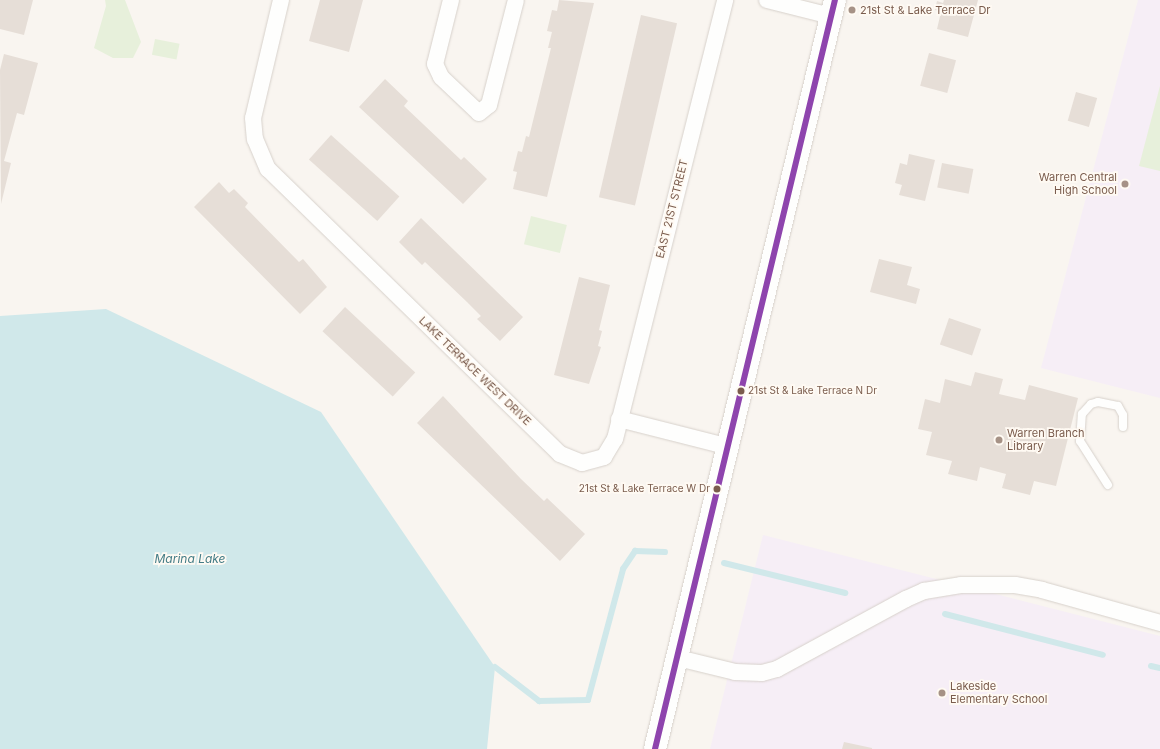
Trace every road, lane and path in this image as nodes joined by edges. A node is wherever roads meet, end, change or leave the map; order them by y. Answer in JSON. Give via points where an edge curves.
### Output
{"nodes":[{"id":1,"x":281,"y":0,"type":"edge"},
{"id":2,"x":451,"y":0,"type":"edge"},
{"id":3,"x":516,"y":0,"type":"edge"},
{"id":4,"x":725,"y":0,"type":"edge"},
{"id":5,"x":768,"y":0,"type":"edge"},
{"id":6,"x":833,"y":8,"type":"edge"},
{"id":7,"x":619,"y":419,"type":"junction"},
{"id":8,"x":1123,"y":427,"type":"dead end"},
{"id":9,"x":726,"y":446,"type":"junction"},
{"id":10,"x":1108,"y":485,"type":"dead end"},
{"id":11,"x":1160,"y":623,"type":"edge"},
{"id":12,"x":678,"y":658,"type":"junction"},
{"id":13,"x":655,"y":749,"type":"edge"}],
"edges":[{"from":1,"to":7,"type":"street","name":"LAKE TERRACE WEST DRIVE","via":[[254,109],[256,144],[260,157],[277,180],[560,454],[578,463],[604,457],[611,449]]},
{"from":2,"to":3,"type":"street","via":[[435,64],[441,78],[478,113],[489,105]]},
{"from":4,"to":7,"type":"street","name":"EAST 21ST STREET"},
{"from":5,"to":6,"type":"street"},
{"from":6,"to":9,"type":"main road"},
{"from":7,"to":9,"type":"street"},
{"from":8,"to":10,"type":"lane","via":[[1123,415],[1118,406],[1098,402],[1091,404],[1082,414],[1080,441]]},
{"from":9,"to":12,"type":"main road"},
{"from":11,"to":12,"type":"street","via":[[1042,590],[1000,584],[961,585],[924,591],[777,669],[762,673],[734,672]]},
{"from":12,"to":13,"type":"main road"}]}
